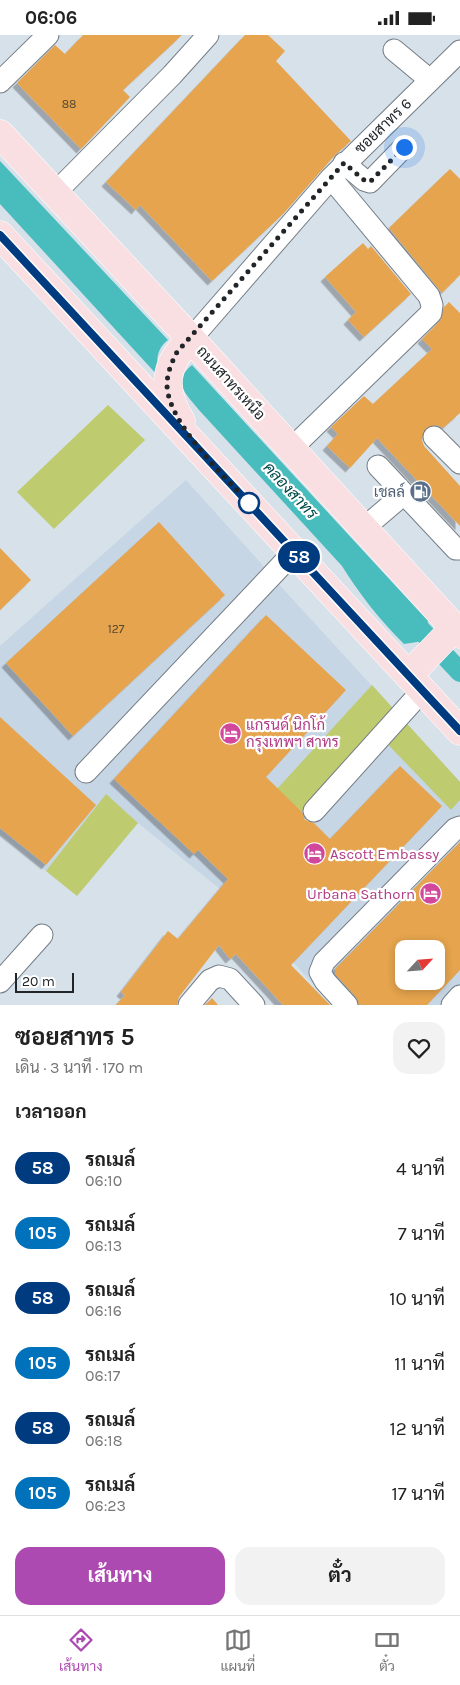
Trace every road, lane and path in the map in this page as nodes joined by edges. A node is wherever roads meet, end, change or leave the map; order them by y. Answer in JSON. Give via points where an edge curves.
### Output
{"nodes":[{"id":1,"x":48,"y":35,"type":"edge"},
{"id":2,"x":208,"y":35,"type":"edge"},
{"id":3,"x":394,"y":50,"type":"dead end"},
{"id":4,"x":460,"y":51,"type":"edge"},
{"id":5,"x":430,"y":80,"type":"junction"},
{"id":6,"x":0,"y":82,"type":"edge"},
{"id":7,"x":0,"y":134,"type":"edge"},
{"id":8,"x":404,"y":147,"type":"dead end"},
{"id":9,"x":337,"y":170,"type":"junction"},
{"id":10,"x":56,"y":193,"type":"junction"},
{"id":11,"x":0,"y":235,"type":"edge"},
{"id":12,"x":191,"y":339,"type":"junction"},
{"id":13,"x":434,"y":437,"type":"dead end"},
{"id":14,"x":195,"y":445,"type":"junction"},
{"id":15,"x":291,"y":449,"type":"junction"},
{"id":16,"x":460,"y":463,"type":"edge"},
{"id":17,"x":378,"y":466,"type":"dead end"},
{"id":18,"x":404,"y":494,"type":"junction"},
{"id":19,"x":364,"y":528,"type":"junction"},
{"id":20,"x":460,"y":549,"type":"edge"},
{"id":21,"x":294,"y":552,"type":"junction"},
{"id":22,"x":454,"y":630,"type":"edge"},
{"id":23,"x":419,"y":675,"type":"junction"},
{"id":24,"x":460,"y":731,"type":"edge"},
{"id":25,"x":86,"y":772,"type":"dead end"},
{"id":26,"x":314,"y":811,"type":"dead end"},
{"id":27,"x":460,"y":827,"type":"edge"},
{"id":28,"x":42,"y":935,"type":"dead end"},
{"id":29,"x":0,"y":982,"type":"edge"},
{"id":30,"x":460,"y":997,"type":"edge"},
{"id":31,"x":189,"y":1005,"type":"edge"},
{"id":32,"x":254,"y":1005,"type":"edge"},
{"id":33,"x":347,"y":1005,"type":"edge"},
{"id":34,"x":452,"y":1005,"type":"edge"}],
"edges":[{"from":1,"to":6,"type":"street"},
{"from":2,"to":10,"type":"street"},
{"from":3,"to":5,"type":"street"},
{"from":4,"to":5,"type":"street","name":"ซอยสาทร 6"},
{"from":5,"to":9,"type":"street","name":"ซอยสาทร 6"},
{"from":7,"to":10,"type":"main road","name":"ถนนสาทรเหนือ"},
{"from":8,"to":9,"type":"street","via":[[370,182]]},
{"from":9,"to":12,"type":"street","name":"ซอยสาทร 6"},
{"from":9,"to":15,"type":"street","via":[[429,296],[432,308],[431,313]]},
{"from":10,"to":12,"type":"main road","name":"ถนนสาทรเหนือ"},
{"from":11,"to":14,"type":"main road"},
{"from":12,"to":14,"type":"main road","via":[[177,352],[168,373],[167,386],[176,413]]},
{"from":12,"to":15,"type":"main road","name":"ถนนสาทรเหนือ"},
{"from":13,"to":16,"type":"street"},
{"from":14,"to":21,"type":"main road"},
{"from":15,"to":19,"type":"main road","name":"ถนนสาทรเหนือ"},
{"from":17,"to":18,"type":"street"},
{"from":18,"to":19,"type":"street"},
{"from":18,"to":20,"type":"street","via":[[456,549]]},
{"from":19,"to":22,"type":"main road","name":"ถนนสาทรเหนือ"},
{"from":21,"to":23,"type":"main road"},
{"from":21,"to":25,"type":"street"},
{"from":22,"to":23,"type":"main road"},
{"from":23,"to":24,"type":"main road"},
{"from":23,"to":26,"type":"street"},
{"from":27,"to":33,"type":"street","via":[[324,962],[320,972]]},
{"from":28,"to":29,"type":"street"},
{"from":30,"to":34,"type":"street"},
{"from":31,"to":32,"type":"street","via":[[210,980],[219,976],[230,979]]}]}
